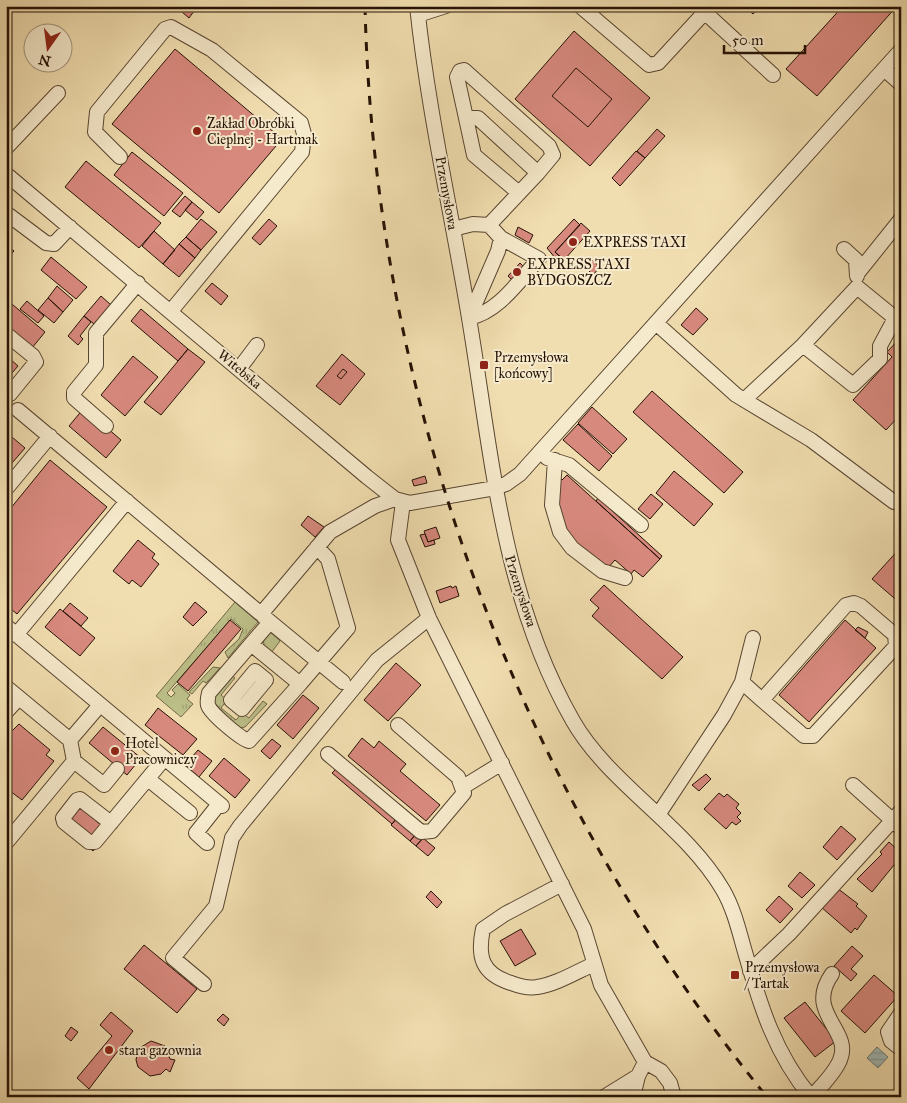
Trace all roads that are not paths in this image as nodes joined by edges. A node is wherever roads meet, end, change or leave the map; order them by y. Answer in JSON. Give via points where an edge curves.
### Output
{"nodes":[{"id":1,"x":580,"y":6,"type":"edge"},
{"id":2,"x":444,"y":7,"type":"edge"},
{"id":3,"x":702,"y":9,"type":"edge"},
{"id":4,"x":417,"y":11,"type":"edge"},
{"id":5,"x":901,"y":50,"type":"edge"},
{"id":6,"x":884,"y":69,"type":"junction"},
{"id":7,"x":774,"y":75,"type":"dead end"},
{"id":8,"x":901,"y":84,"type":"edge"},
{"id":9,"x":58,"y":93,"type":"dead end"},
{"id":10,"x":466,"y":118,"type":"junction"},
{"id":11,"x":6,"y":148,"type":"edge"},
{"id":12,"x":120,"y":157,"type":"dead end"},
{"id":13,"x":538,"y":173,"type":"junction"},
{"id":14,"x":6,"y":174,"type":"edge"},
{"id":15,"x":519,"y":193,"type":"junction"},
{"id":16,"x":6,"y":213,"type":"edge"},
{"id":17,"x":901,"y":219,"type":"edge"},
{"id":18,"x":488,"y":226,"type":"junction"},
{"id":19,"x":70,"y":227,"type":"junction"},
{"id":20,"x":453,"y":229,"type":"junction"},
{"id":21,"x":502,"y":238,"type":"junction"},
{"id":22,"x":844,"y":249,"type":"dead end"},
{"id":23,"x":857,"y":280,"type":"junction"},
{"id":24,"x":138,"y":283,"type":"junction"},
{"id":25,"x":171,"y":311,"type":"junction"},
{"id":26,"x":469,"y":318,"type":"junction"},
{"id":27,"x":656,"y":323,"type":"junction"},
{"id":28,"x":6,"y":334,"type":"edge"},
{"id":29,"x":256,"y":345,"type":"dead end"},
{"id":30,"x":803,"y":345,"type":"junction"},
{"id":31,"x":239,"y":369,"type":"junction"},
{"id":32,"x":6,"y":395,"type":"edge"},
{"id":33,"x":744,"y":400,"type":"junction"},
{"id":34,"x":18,"y":410,"type":"dead end"},
{"id":35,"x":106,"y":426,"type":"dead end"},
{"id":36,"x":50,"y":436,"type":"junction"},
{"id":37,"x":537,"y":456,"type":"junction"},
{"id":38,"x":555,"y":460,"type":"junction"},
{"id":39,"x":495,"y":488,"type":"junction"},
{"id":40,"x":6,"y":489,"type":"edge"},
{"id":41,"x":399,"y":500,"type":"junction"},
{"id":42,"x":901,"y":500,"type":"edge"},
{"id":43,"x":127,"y":501,"type":"junction"},
{"id":44,"x":640,"y":526,"type":"dead end"},
{"id":45,"x":317,"y":547,"type":"junction"},
{"id":46,"x":625,"y":578,"type":"dead end"},
{"id":47,"x":265,"y":618,"type":"junction"},
{"id":48,"x":429,"y":618,"type":"junction"},
{"id":49,"x":11,"y":631,"type":"edge"},
{"id":50,"x":753,"y":638,"type":"dead end"},
{"id":51,"x":251,"y":644,"type":"junction"},
{"id":52,"x":272,"y":662,"type":"junction"},
{"id":53,"x":319,"y":662,"type":"junction"},
{"id":54,"x":260,"y":676,"type":"dead end"},
{"id":55,"x":343,"y":682,"type":"dead end"},
{"id":56,"x":742,"y":682,"type":"junction"},
{"id":57,"x":300,"y":684,"type":"junction"},
{"id":58,"x":6,"y":688,"type":"edge"},
{"id":59,"x":18,"y":698,"type":"junction"},
{"id":60,"x":762,"y":700,"type":"junction"},
{"id":61,"x":100,"y":705,"type":"junction"},
{"id":62,"x":6,"y":712,"type":"edge"},
{"id":63,"x":398,"y":726,"type":"dead end"},
{"id":64,"x":70,"y":740,"type":"junction"},
{"id":65,"x":328,"y":754,"type":"dead end"},
{"id":66,"x":164,"y":759,"type":"junction"},
{"id":67,"x":74,"y":761,"type":"junction"},
{"id":68,"x":502,"y":763,"type":"junction"},
{"id":69,"x":117,"y":769,"type":"dead end"},
{"id":70,"x":148,"y":779,"type":"junction"},
{"id":71,"x":853,"y":785,"type":"dead end"},
{"id":72,"x":463,"y":787,"type":"junction"},
{"id":73,"x":190,"y":813,"type":"dead end"},
{"id":74,"x":658,"y":815,"type":"junction"},
{"id":75,"x":898,"y":819,"type":"edge"},
{"id":76,"x":111,"y":823,"type":"dead end"},
{"id":77,"x":6,"y":843,"type":"edge"},
{"id":78,"x":207,"y":843,"type":"dead end"},
{"id":79,"x":562,"y":884,"type":"junction"},
{"id":80,"x":594,"y":964,"type":"junction"},
{"id":81,"x":750,"y":971,"type":"junction"},
{"id":82,"x":832,"y":974,"type":"dead end"},
{"id":83,"x":204,"y":984,"type":"dead end"},
{"id":84,"x":901,"y":1013,"type":"edge"},
{"id":85,"x":901,"y":1049,"type":"edge"},
{"id":86,"x":645,"y":1062,"type":"junction"},
{"id":87,"x":638,"y":1076,"type":"junction"},
{"id":88,"x":604,"y":1097,"type":"edge"},
{"id":89,"x":633,"y":1097,"type":"edge"},
{"id":90,"x":674,"y":1097,"type":"edge"},
{"id":91,"x":812,"y":1097,"type":"edge"}],
"edges":[{"from":1,"to":3,"type":"street","via":[[648,65],[658,63]]},
{"from":2,"to":4,"type":"street"},
{"from":3,"to":7,"type":"street"},
{"from":4,"to":20,"type":"street","name":"Przemysłowa"},
{"from":5,"to":6,"type":"street"},
{"from":6,"to":8,"type":"street"},
{"from":6,"to":27,"type":"street"},
{"from":9,"to":11,"type":"street"},
{"from":10,"to":13,"type":"street","via":[[478,118]]},
{"from":10,"to":13,"type":"street","via":[[457,78],[464,70],[549,146],[553,155]]},
{"from":10,"to":15,"type":"street","via":[[474,155]]},
{"from":12,"to":25,"type":"street","via":[[95,132],[97,112],[165,29],[171,27],[212,50],[301,123],[304,134],[302,152]]},
{"from":13,"to":15,"type":"street"},
{"from":14,"to":19,"type":"street","name":"Witebska"},
{"from":15,"to":18,"type":"street"},
{"from":16,"to":19,"type":"street","via":[[46,244],[54,244]]},
{"from":17,"to":23,"type":"street"},
{"from":18,"to":20,"type":"street","via":[[473,224]]},
{"from":18,"to":21,"type":"street"},
{"from":19,"to":24,"type":"street","name":"Witebska"},
{"from":20,"to":26,"type":"street","name":"Przemysłowa"},
{"from":21,"to":26,"type":"street"},
{"from":21,"to":26,"type":"street","via":[[539,259],[496,305],[477,317]]},
{"from":22,"to":23,"type":"street","via":[[856,260]]},
{"from":23,"to":30,"type":"street"},
{"from":23,"to":30,"type":"street","via":[[895,318],[880,346],[880,360],[853,385]]},
{"from":24,"to":25,"type":"street","name":"Witebska"},
{"from":24,"to":35,"type":"street","via":[[96,333],[96,365],[74,392],[74,398]]},
{"from":25,"to":31,"type":"street","name":"Witebska"},
{"from":26,"to":39,"type":"street","name":"Przemysłowa"},
{"from":27,"to":33,"type":"street"},
{"from":27,"to":37,"type":"street"},
{"from":28,"to":32,"type":"street","via":[[36,362]]},
{"from":29,"to":31,"type":"street"},
{"from":30,"to":33,"type":"street"},
{"from":31,"to":41,"type":"street","name":"Witebska"},
{"from":33,"to":42,"type":"street","via":[[811,440],[894,502]]},
{"from":34,"to":36,"type":"street"},
{"from":36,"to":40,"type":"street"},
{"from":36,"to":43,"type":"street"},
{"from":37,"to":38,"type":"street"},
{"from":37,"to":39,"type":"street","via":[[515,479]]},
{"from":38,"to":44,"type":"street","via":[[569,465]]},
{"from":38,"to":46,"type":"street","via":[[552,505],[560,532],[572,548],[602,571]]},
{"from":39,"to":41,"type":"street","via":[[410,503]]},
{"from":39,"to":74,"type":"street","name":"Przemysłowa","via":[[517,586],[566,708],[599,755]]},
{"from":41,"to":45,"type":"street","via":[[375,506],[338,526]]},
{"from":41,"to":48,"type":"street","via":[[398,540]]},
{"from":43,"to":47,"type":"street"},
{"from":43,"to":49,"type":"street"},
{"from":45,"to":47,"type":"street"},
{"from":45,"to":53,"type":"street","via":[[328,559],[348,628]]},
{"from":47,"to":51,"type":"street"},
{"from":47,"to":53,"type":"street"},
{"from":48,"to":68,"type":"street"},
{"from":48,"to":83,"type":"street","via":[[378,660],[232,838],[216,906],[172,958]]},
{"from":49,"to":61,"type":"street"},
{"from":50,"to":56,"type":"street"},
{"from":51,"to":52,"type":"street"},
{"from":51,"to":57,"type":"street","via":[[208,698],[212,712],[245,740],[251,740]]},
{"from":52,"to":54,"type":"street"},
{"from":52,"to":57,"type":"street"},
{"from":53,"to":55,"type":"street"},
{"from":53,"to":57,"type":"street"},
{"from":56,"to":60,"type":"street"},
{"from":56,"to":74,"type":"street"},
{"from":58,"to":59,"type":"street"},
{"from":59,"to":62,"type":"street"},
{"from":59,"to":64,"type":"street"},
{"from":60,"to":60,"type":"street","via":[[846,605],[854,603],[861,606],[895,635],[896,646],[813,736],[804,736]]},
{"from":61,"to":64,"type":"street"},
{"from":61,"to":66,"type":"street"},
{"from":63,"to":72,"type":"street","via":[[458,777]]},
{"from":64,"to":67,"type":"street"},
{"from":65,"to":72,"type":"street","via":[[425,833],[432,831],[464,793]]},
{"from":66,"to":70,"type":"street"},
{"from":66,"to":78,"type":"street","via":[[220,805],[196,833]]},
{"from":67,"to":69,"type":"street","via":[[104,785]]},
{"from":67,"to":77,"type":"street"},
{"from":68,"to":72,"type":"street"},
{"from":68,"to":79,"type":"street"},
{"from":70,"to":73,"type":"street"},
{"from":70,"to":76,"type":"street"},
{"from":71,"to":75,"type":"street"},
{"from":74,"to":81,"type":"street","name":"Przemysłowa","via":[[704,862],[725,892]]},
{"from":75,"to":81,"type":"street","via":[[869,845],[789,934]]},
{"from":79,"to":80,"type":"street","via":[[584,929]]},
{"from":79,"to":80,"type":"street","via":[[505,914],[483,930],[479,946],[481,958],[491,974],[523,988],[537,987]]},
{"from":80,"to":86,"type":"street","via":[[601,985]]},
{"from":81,"to":91,"type":"street","name":"Przemysłowa","via":[[777,1048]]},
{"from":82,"to":91,"type":"street","via":[[822,1002],[843,1045],[840,1060]]},
{"from":84,"to":85,"type":"street","via":[[888,1032],[891,1041]]},
{"from":86,"to":87,"type":"street"},
{"from":86,"to":90,"type":"street","via":[[661,1071],[670,1083]]},
{"from":87,"to":88,"type":"street"},
{"from":87,"to":89,"type":"street"}]}
